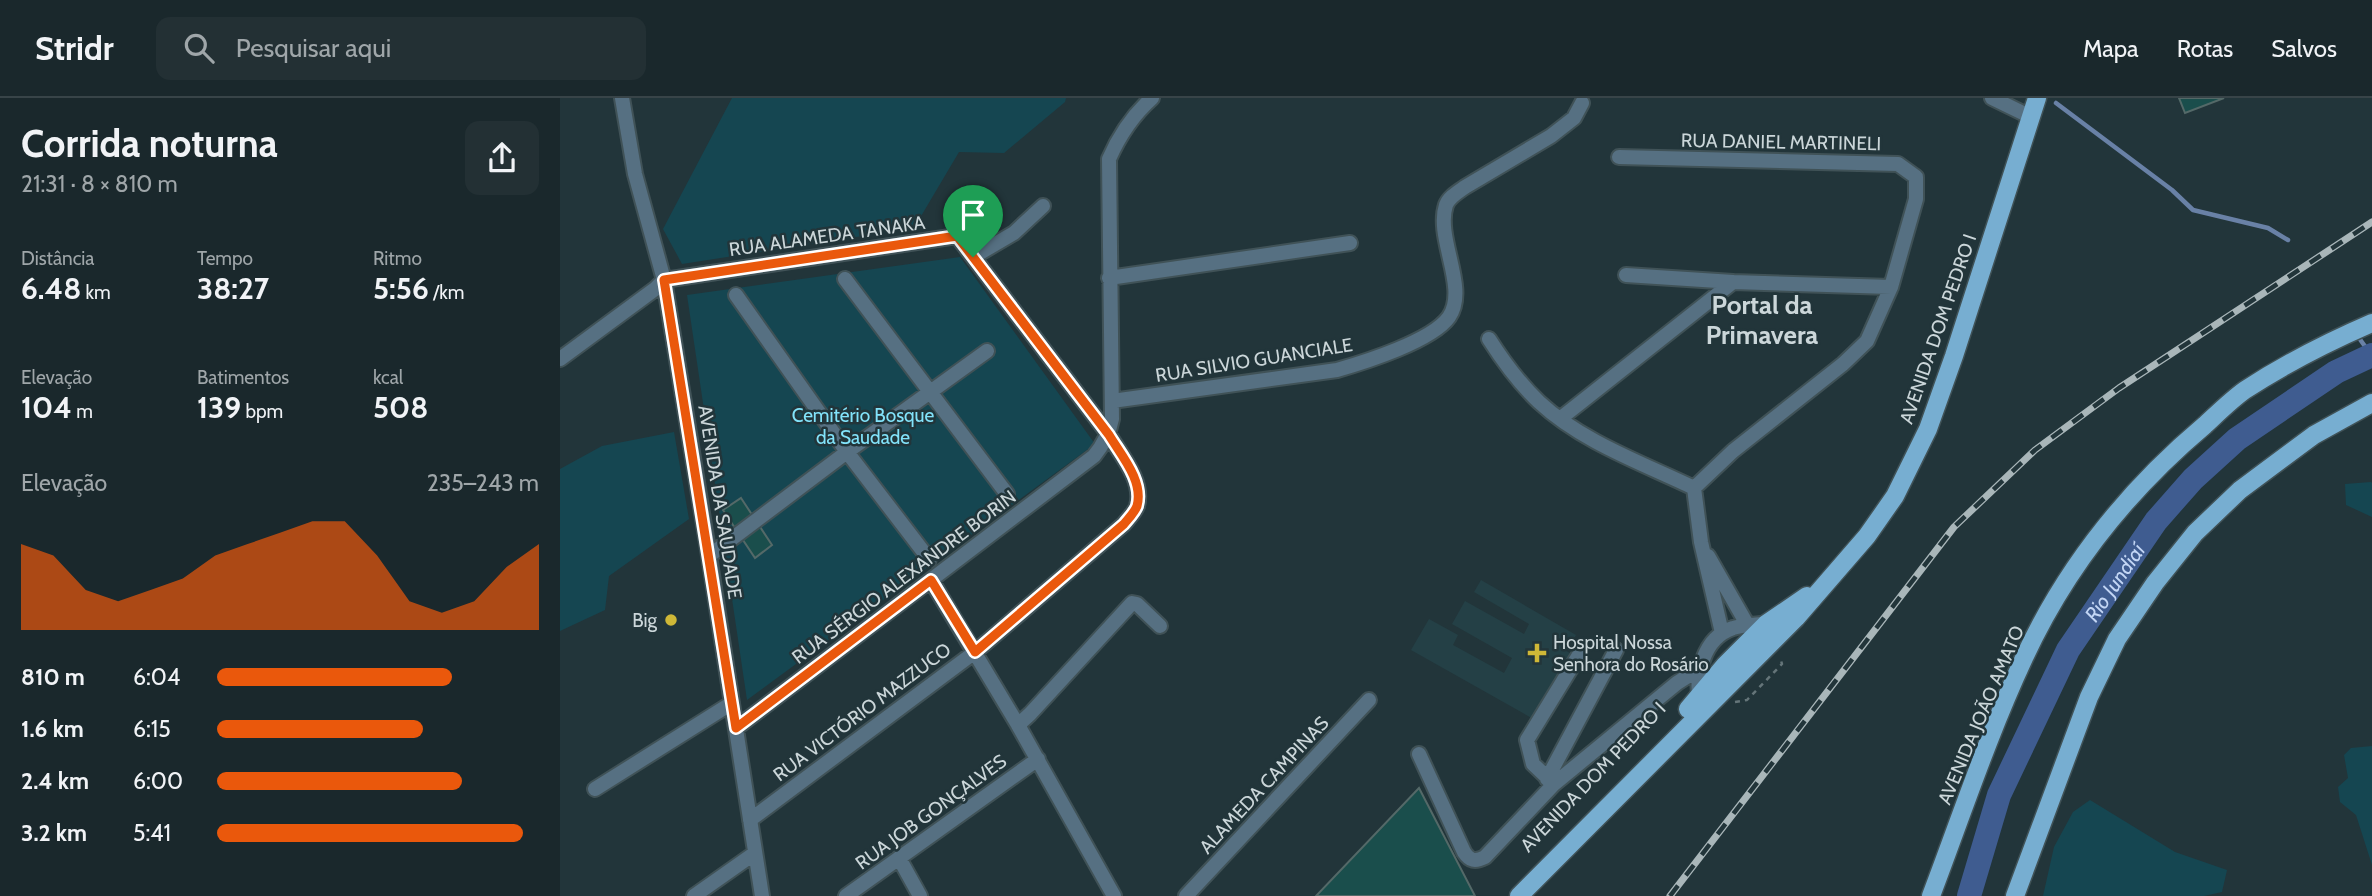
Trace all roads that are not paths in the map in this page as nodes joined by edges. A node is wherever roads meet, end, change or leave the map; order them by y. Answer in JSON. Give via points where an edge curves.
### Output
{"nodes":[{"id":1,"x":622,"y":98,"type":"edge"},
{"id":2,"x":1152,"y":98,"type":"edge"},
{"id":3,"x":1992,"y":98,"type":"edge"},
{"id":4,"x":2037,"y":98,"type":"edge"},
{"id":5,"x":1583,"y":100,"type":"edge"},
{"id":6,"x":2029,"y":116,"type":"junction"},
{"id":7,"x":1619,"y":157,"type":"dead end"},
{"id":8,"x":1043,"y":206,"type":"dead end"},
{"id":9,"x":1350,"y":243,"type":"dead end"},
{"id":10,"x":973,"y":257,"type":"junction"},
{"id":11,"x":1626,"y":275,"type":"dead end"},
{"id":12,"x":1109,"y":278,"type":"junction"},
{"id":13,"x":845,"y":279,"type":"dead end"},
{"id":14,"x":664,"y":280,"type":"junction"},
{"id":15,"x":1733,"y":282,"type":"junction"},
{"id":16,"x":1891,"y":287,"type":"junction"},
{"id":17,"x":736,"y":295,"type":"dead end"},
{"id":18,"x":2372,"y":323,"type":"edge"},
{"id":19,"x":1489,"y":339,"type":"dead end"},
{"id":20,"x":987,"y":351,"type":"dead end"},
{"id":21,"x":560,"y":359,"type":"edge"},
{"id":22,"x":930,"y":393,"type":"junction"},
{"id":23,"x":1112,"y":401,"type":"junction"},
{"id":24,"x":2372,"y":403,"type":"edge"},
{"id":25,"x":1561,"y":418,"type":"junction"},
{"id":26,"x":1109,"y":435,"type":"junction"},
{"id":27,"x":847,"y":452,"type":"junction"},
{"id":28,"x":1694,"y":488,"type":"junction"},
{"id":29,"x":1007,"y":494,"type":"dead end"},
{"id":30,"x":1124,"y":524,"type":"joint"},
{"id":31,"x":1701,"y":542,"type":"junction"},
{"id":32,"x":709,"y":556,"type":"junction"},
{"id":33,"x":929,"y":559,"type":"dead end"},
{"id":34,"x":1835,"y":575,"type":"junction"},
{"id":35,"x":931,"y":580,"type":"junction"},
{"id":36,"x":1796,"y":618,"type":"junction"},
{"id":37,"x":1766,"y":624,"type":"junction"},
{"id":38,"x":1160,"y":626,"type":"dead end"},
{"id":39,"x":1748,"y":626,"type":"junction"},
{"id":40,"x":1722,"y":633,"type":"junction"},
{"id":41,"x":1616,"y":650,"type":"dead end"},
{"id":42,"x":975,"y":652,"type":"junction"},
{"id":43,"x":1578,"y":655,"type":"dead end"},
{"id":44,"x":1699,"y":668,"type":"junction"},
{"id":45,"x":1369,"y":700,"type":"dead end"},
{"id":46,"x":732,"y":703,"type":"junction"},
{"id":47,"x":1700,"y":705,"type":"junction"},
{"id":48,"x":1018,"y":724,"type":"junction"},
{"id":49,"x":736,"y":728,"type":"junction"},
{"id":50,"x":1419,"y":754,"type":"dead end"},
{"id":51,"x":1038,"y":759,"type":"junction"},
{"id":52,"x":1551,"y":782,"type":"junction"},
{"id":53,"x":595,"y":789,"type":"dead end"},
{"id":54,"x":750,"y":820,"type":"junction"},
{"id":55,"x":755,"y":853,"type":"junction"},
{"id":56,"x":899,"y":858,"type":"junction"},
{"id":57,"x":694,"y":896,"type":"edge"},
{"id":58,"x":762,"y":896,"type":"edge"},
{"id":59,"x":846,"y":896,"type":"edge"},
{"id":60,"x":920,"y":896,"type":"edge"},
{"id":61,"x":1114,"y":896,"type":"edge"},
{"id":62,"x":1186,"y":896,"type":"edge"},
{"id":63,"x":1506,"y":896,"type":"edge"},
{"id":64,"x":1519,"y":896,"type":"edge"},
{"id":65,"x":1931,"y":896,"type":"edge"},
{"id":66,"x":2015,"y":896,"type":"edge"}],
"edges":[{"from":1,"to":14,"type":"street","name":"AVENIDA DA SAUDADE","via":[[635,174]]},
{"from":2,"to":12,"type":"street","via":[[1117,138],[1109,159]]},
{"from":3,"to":6,"type":"street"},
{"from":4,"to":6,"type":"main road","name":"AVENIDA DOM PEDRO I"},
{"from":5,"to":23,"type":"street","name":"RUA SILVIO GUANCIALE","via":[[1574,118],[1551,136],[1465,187],[1446,204],[1444,221],[1455,300],[1450,316],[1438,328],[1369,361],[1337,370]]},
{"from":6,"to":34,"type":"main road","name":"AVENIDA DOM PEDRO I","via":[[1928,429],[1895,496]]},
{"from":7,"to":16,"type":"street","name":"RUA DANIEL MARTINELI","via":[[1898,164],[1916,177],[1916,198]]},
{"from":8,"to":10,"type":"street","via":[[1014,233]]},
{"from":9,"to":12,"type":"street"},
{"from":10,"to":14,"type":"street","name":"RUA ALAMEDA TANAKA","via":[[957,236]]},
{"from":10,"to":26,"type":"street","name":"RUA ALAMEDA TANAKA"},
{"from":11,"to":15,"type":"street"},
{"from":12,"to":23,"type":"street"},
{"from":13,"to":22,"type":"street"},
{"from":14,"to":21,"type":"street"},
{"from":14,"to":32,"type":"street","name":"AVENIDA DA SAUDADE"},
{"from":15,"to":16,"type":"street"},
{"from":15,"to":25,"type":"street"},
{"from":16,"to":28,"type":"street","name":"RUA DANIEL MARTINELI","via":[[1867,341]]},
{"from":17,"to":27,"type":"street"},
{"from":18,"to":65,"type":"main road","name":"AVENIDA JOÃO AMATO","via":[[2328,342],[2244,391],[2173,452],[2109,519],[2055,598],[2024,658]]},
{"from":19,"to":25,"type":"street","via":[[1539,402]]},
{"from":20,"to":22,"type":"street"},
{"from":22,"to":27,"type":"street"},
{"from":22,"to":29,"type":"street"},
{"from":23,"to":26,"type":"street"},
{"from":24,"to":66,"type":"main road","via":[[2314,435],[2240,489],[2195,533],[2155,583],[2117,639],[2089,697]]},
{"from":25,"to":28,"type":"street","via":[[1594,440]]},
{"from":26,"to":30,"type":"street","name":"RUA ALAMEDA TANAKA","via":[[1138,490],[1137,508]]},
{"from":26,"to":35,"type":"street","name":"RUA SÉRGIO ALEXANDRE BORIN","via":[[1094,456]]},
{"from":27,"to":32,"type":"street"},
{"from":27,"to":33,"type":"street"},
{"from":28,"to":31,"type":"street"},
{"from":30,"to":42,"type":"street","name":"RUA VICTÓRIO MAZZUCO"},
{"from":31,"to":39,"type":"street"},
{"from":31,"to":40,"type":"street"},
{"from":32,"to":46,"type":"street","name":"AVENIDA DA SAUDADE"},
{"from":34,"to":36,"type":"main road","name":"AVENIDA DOM PEDRO I"},
{"from":34,"to":37,"type":"main road","name":"AVENIDA DOM PEDRO I"},
{"from":35,"to":42,"type":"street"},
{"from":35,"to":49,"type":"street","name":"RUA SÉRGIO ALEXANDRE BORIN"},
{"from":36,"to":37,"type":"street"},
{"from":36,"to":47,"type":"main road","name":"AVENIDA DOM PEDRO I"},
{"from":37,"to":39,"type":"street"},
{"from":37,"to":47,"type":"main road","name":"AVENIDA DOM PEDRO I","via":[[1725,665]]},
{"from":38,"to":48,"type":"street","via":[[1132,603]]},
{"from":39,"to":40,"type":"street"},
{"from":40,"to":44,"type":"street"},
{"from":41,"to":52,"type":"street"},
{"from":42,"to":48,"type":"street"},
{"from":42,"to":54,"type":"street","name":"RUA VICTÓRIO MAZZUCO"},
{"from":43,"to":52,"type":"street","via":[[1527,740],[1533,764]]},
{"from":44,"to":47,"type":"street"},
{"from":44,"to":52,"type":"street"},
{"from":45,"to":62,"type":"street","name":"ALAMEDA CAMPINAS"},
{"from":46,"to":49,"type":"street","name":"AVENIDA DA SAUDADE"},
{"from":46,"to":53,"type":"street"},
{"from":47,"to":63,"type":"main road","name":"AVENIDA DOM PEDRO I"},
{"from":47,"to":64,"type":"main road","name":"AVENIDA DOM PEDRO I"},
{"from":48,"to":51,"type":"street"},
{"from":49,"to":54,"type":"street","name":"AVENIDA DA SAUDADE"},
{"from":50,"to":52,"type":"street","via":[[1469,859],[1485,857]]},
{"from":51,"to":56,"type":"street","name":"RUA JOB GONÇALVES"},
{"from":51,"to":61,"type":"street"},
{"from":54,"to":55,"type":"street","name":"AVENIDA DA SAUDADE"},
{"from":55,"to":57,"type":"street"},
{"from":55,"to":58,"type":"street","name":"AVENIDA DA SAUDADE"},
{"from":56,"to":59,"type":"street","name":"RUA JOB GONÇALVES"},
{"from":56,"to":60,"type":"street"}]}
